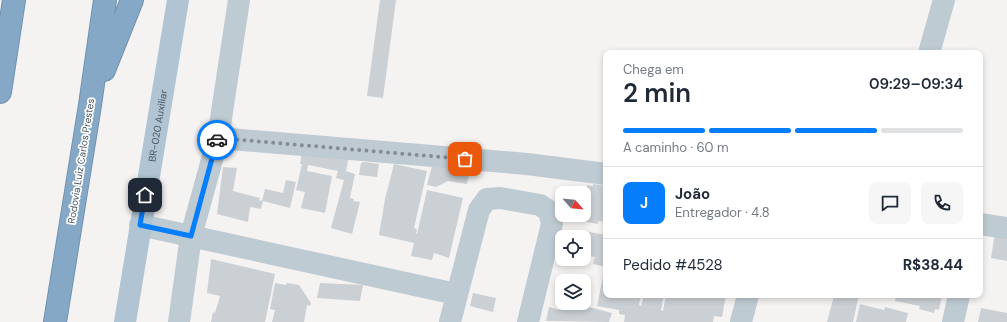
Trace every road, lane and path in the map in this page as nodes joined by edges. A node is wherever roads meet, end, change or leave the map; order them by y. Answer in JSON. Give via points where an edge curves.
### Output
{"nodes":[{"id":1,"x":14,"y":0,"type":"edge"},
{"id":2,"x":105,"y":0,"type":"edge"},
{"id":3,"x":132,"y":0,"type":"edge"},
{"id":4,"x":178,"y":0,"type":"edge"},
{"id":5,"x":239,"y":0,"type":"edge"},
{"id":6,"x":944,"y":0,"type":"edge"},
{"id":7,"x":930,"y":50,"type":"edge"},
{"id":8,"x":0,"y":92,"type":"edge"},
{"id":9,"x":90,"y":105,"type":"junction"},
{"id":10,"x":218,"y":138,"type":"junction"},
{"id":11,"x":603,"y":174,"type":"edge"},
{"id":12,"x":983,"y":224,"type":"edge"},
{"id":13,"x":140,"y":225,"type":"junction"},
{"id":14,"x":1007,"y":228,"type":"edge"},
{"id":15,"x":191,"y":236,"type":"junction"},
{"id":16,"x":456,"y":294,"type":"junction"},
{"id":17,"x":747,"y":298,"type":"edge"},
{"id":18,"x":958,"y":298,"type":"edge"},
{"id":19,"x":54,"y":322,"type":"edge"},
{"id":20,"x":125,"y":322,"type":"edge"},
{"id":21,"x":179,"y":322,"type":"edge"},
{"id":22,"x":450,"y":322,"type":"edge"},
{"id":23,"x":528,"y":322,"type":"edge"},
{"id":24,"x":741,"y":322,"type":"edge"},
{"id":25,"x":953,"y":322,"type":"edge"}],
"edges":[{"from":1,"to":8,"type":"highway"},
{"from":2,"to":9,"type":"highway","name":"Rodovia Luiz Carlos Prestes"},
{"from":3,"to":9,"type":"highway"},
{"from":4,"to":13,"type":"main road","name":"BR-020 Auxiliar"},
{"from":5,"to":10,"type":"street"},
{"from":6,"to":7,"type":"street"},
{"from":9,"to":19,"type":"highway","name":"Rodovia Luiz Carlos Prestes"},
{"from":10,"to":11,"type":"street","via":[[527,164]]},
{"from":10,"to":15,"type":"street"},
{"from":12,"to":14,"type":"street"},
{"from":13,"to":15,"type":"street"},
{"from":13,"to":20,"type":"main road","name":"BR-020 Auxiliar"},
{"from":15,"to":16,"type":"street"},
{"from":15,"to":21,"type":"street"},
{"from":16,"to":22,"type":"street"},
{"from":16,"to":23,"type":"street","via":[[479,210],[487,199],[500,198],[540,204],[549,211],[552,224]]},
{"from":17,"to":24,"type":"street"},
{"from":18,"to":25,"type":"street"}]}
